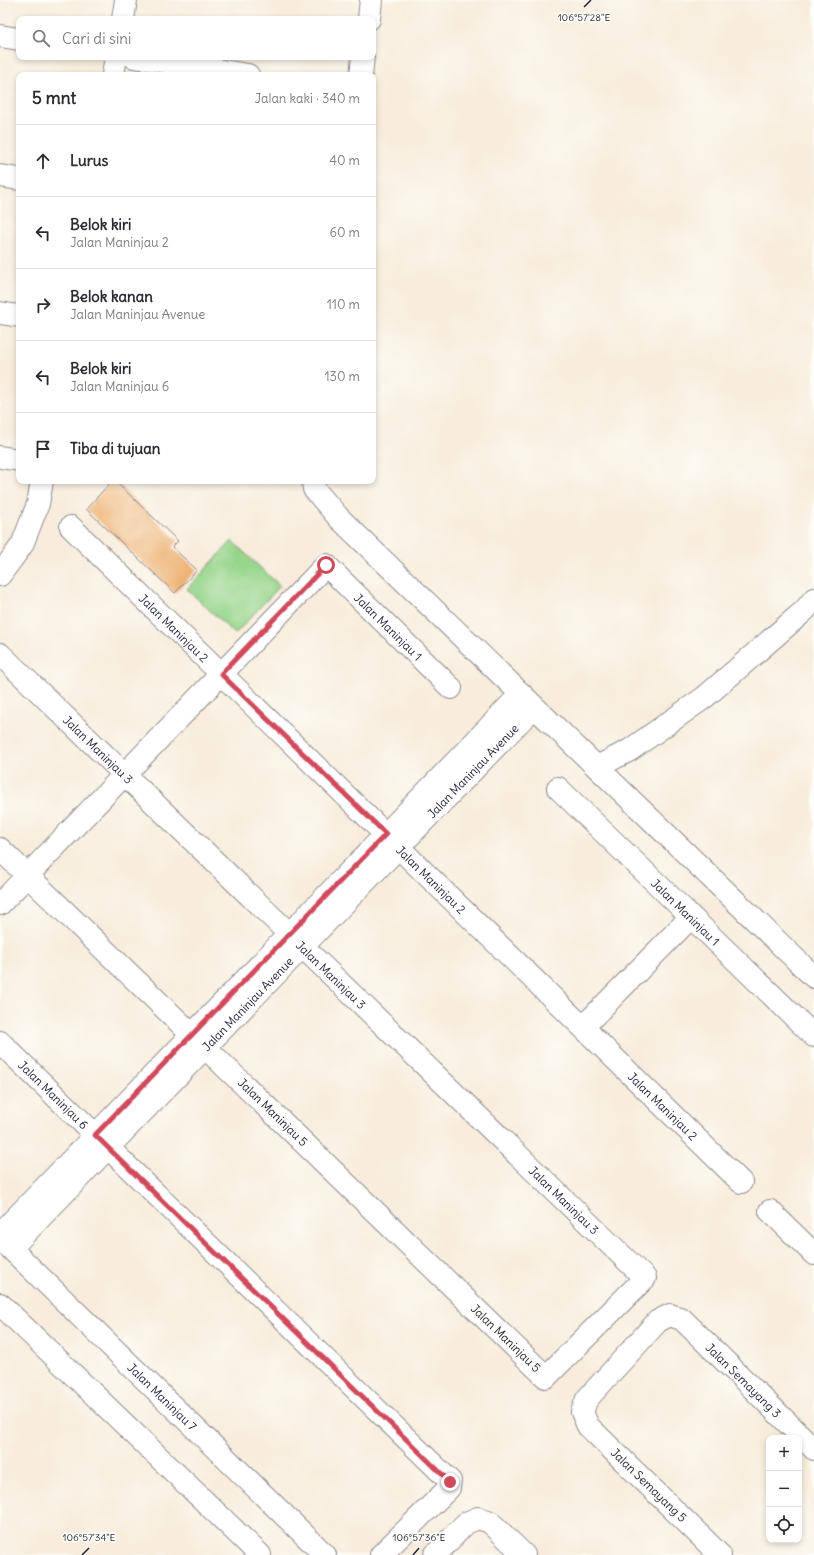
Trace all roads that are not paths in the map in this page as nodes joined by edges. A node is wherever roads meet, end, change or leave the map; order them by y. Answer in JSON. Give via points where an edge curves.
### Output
{"nodes":[{"id":1,"x":126,"y":0,"type":"edge"},
{"id":2,"x":371,"y":0,"type":"edge"},
{"id":3,"x":123,"y":16,"type":"edge"},
{"id":4,"x":368,"y":16,"type":"edge"},
{"id":5,"x":0,"y":36,"type":"edge"},
{"id":6,"x":16,"y":39,"type":"edge"},
{"id":7,"x":116,"y":60,"type":"edge"},
{"id":8,"x":153,"y":60,"type":"edge"},
{"id":9,"x":364,"y":60,"type":"edge"},
{"id":10,"x":114,"y":72,"type":"edge"},
{"id":11,"x":229,"y":72,"type":"edge"},
{"id":12,"x":362,"y":72,"type":"edge"},
{"id":13,"x":0,"y":176,"type":"edge"},
{"id":14,"x":16,"y":179,"type":"edge"},
{"id":15,"x":0,"y":313,"type":"edge"},
{"id":16,"x":16,"y":316,"type":"edge"},
{"id":17,"x":0,"y":457,"type":"edge"},
{"id":18,"x":16,"y":460,"type":"edge"},
{"id":19,"x":41,"y":484,"type":"edge"},
{"id":20,"x":313,"y":484,"type":"edge"},
{"id":21,"x":71,"y":527,"type":"dead end"},
{"id":22,"x":0,"y":575,"type":"edge"},
{"id":23,"x":814,"y":599,"type":"edge"},
{"id":24,"x":0,"y":654,"type":"edge"},
{"id":25,"x":221,"y":674,"type":"junction"},
{"id":26,"x":451,"y":688,"type":"dead end"},
{"id":27,"x":528,"y":701,"type":"junction"},
{"id":28,"x":597,"y":767,"type":"junction"},
{"id":29,"x":124,"y":774,"type":"junction"},
{"id":30,"x":558,"y":788,"type":"dead end"},
{"id":31,"x":393,"y":841,"type":"junction"},
{"id":32,"x":0,"y":848,"type":"edge"},
{"id":33,"x":28,"y":874,"type":"junction"},
{"id":34,"x":0,"y":904,"type":"edge"},
{"id":35,"x":691,"y":917,"type":"junction"},
{"id":36,"x":296,"y":940,"type":"junction"},
{"id":37,"x":814,"y":977,"type":"edge"},
{"id":38,"x":583,"y":1027,"type":"junction"},
{"id":39,"x":814,"y":1036,"type":"edge"},
{"id":40,"x":199,"y":1041,"type":"junction"},
{"id":41,"x":0,"y":1042,"type":"edge"},
{"id":42,"x":102,"y":1141,"type":"junction"},
{"id":43,"x":742,"y":1182,"type":"dead end"},
{"id":44,"x":770,"y":1211,"type":"dead end"},
{"id":45,"x":4,"y":1240,"type":"edge"},
{"id":46,"x":814,"y":1254,"type":"edge"},
{"id":47,"x":0,"y":1304,"type":"edge"},
{"id":48,"x":546,"y":1377,"type":"joint"},
{"id":49,"x":582,"y":1412,"type":"joint"},
{"id":50,"x":814,"y":1449,"type":"edge"},
{"id":51,"x":260,"y":1555,"type":"edge"},
{"id":52,"x":325,"y":1555,"type":"edge"},
{"id":53,"x":381,"y":1555,"type":"edge"},
{"id":54,"x":435,"y":1555,"type":"edge"},
{"id":55,"x":524,"y":1555,"type":"edge"},
{"id":56,"x":720,"y":1555,"type":"edge"}],
"edges":[{"from":1,"to":3,"type":"street"},
{"from":2,"to":4,"type":"street"},
{"from":5,"to":6,"type":"street"},
{"from":7,"to":10,"type":"street"},
{"from":8,"to":11,"type":"street"},
{"from":9,"to":12,"type":"street"},
{"from":13,"to":14,"type":"street"},
{"from":15,"to":16,"type":"street"},
{"from":17,"to":18,"type":"street"},
{"from":19,"to":22,"type":"street","via":[[38,504],[22,545]]},
{"from":20,"to":27,"type":"street","via":[[314,490],[339,518]]},
{"from":21,"to":25,"type":"street","name":"Jalan Maninjau 2"},
{"from":23,"to":28,"type":"street","via":[[805,610],[705,697],[630,750]]},
{"from":24,"to":29,"type":"street","name":"Jalan Maninjau 3"},
{"from":25,"to":26,"type":"street","name":"Jalan Maninjau 1","via":[[326,565]]},
{"from":25,"to":29,"type":"street"},
{"from":25,"to":31,"type":"street","name":"Jalan Maninjau 2"},
{"from":27,"to":28,"type":"street"},
{"from":27,"to":31,"type":"street","name":"Jalan Maninjau Avenue"},
{"from":28,"to":37,"type":"street"},
{"from":29,"to":33,"type":"street"},
{"from":29,"to":36,"type":"street","name":"Jalan Maninjau 3"},
{"from":30,"to":35,"type":"street","name":"Jalan Maninjau 1"},
{"from":31,"to":36,"type":"street","name":"Jalan Maninjau Avenue"},
{"from":31,"to":38,"type":"street","name":"Jalan Maninjau 2"},
{"from":32,"to":33,"type":"street","name":"Jalan Maninjau 5"},
{"from":33,"to":34,"type":"street"},
{"from":33,"to":40,"type":"street","name":"Jalan Maninjau 5"},
{"from":35,"to":38,"type":"street"},
{"from":35,"to":39,"type":"street","name":"Jalan Maninjau 1"},
{"from":36,"to":40,"type":"street","name":"Jalan Maninjau Avenue"},
{"from":36,"to":48,"type":"street","name":"Jalan Maninjau 3","via":[[645,1278]]},
{"from":38,"to":43,"type":"street","name":"Jalan Maninjau 2"},
{"from":40,"to":42,"type":"street","name":"Jalan Maninjau Avenue"},
{"from":40,"to":48,"type":"street","name":"Jalan Maninjau 5"},
{"from":41,"to":42,"type":"street","name":"Jalan Maninjau 6"},
{"from":42,"to":45,"type":"street","name":"Jalan Maninjau Avenue"},
{"from":42,"to":53,"type":"street","name":"Jalan Maninjau 6","via":[[450,1482],[449,1488]]},
{"from":44,"to":46,"type":"street"},
{"from":45,"to":52,"type":"street","name":"Jalan Maninjau 7"},
{"from":47,"to":51,"type":"street"},
{"from":49,"to":50,"type":"street","name":"Jalan Semayang 3","via":[[587,1399],[658,1322],[670,1315],[682,1319]]},
{"from":49,"to":56,"type":"street","name":"Jalan Semayang 5","via":[[588,1426]]},
{"from":54,"to":55,"type":"street","via":[[466,1523],[478,1518],[490,1522]]}]}
